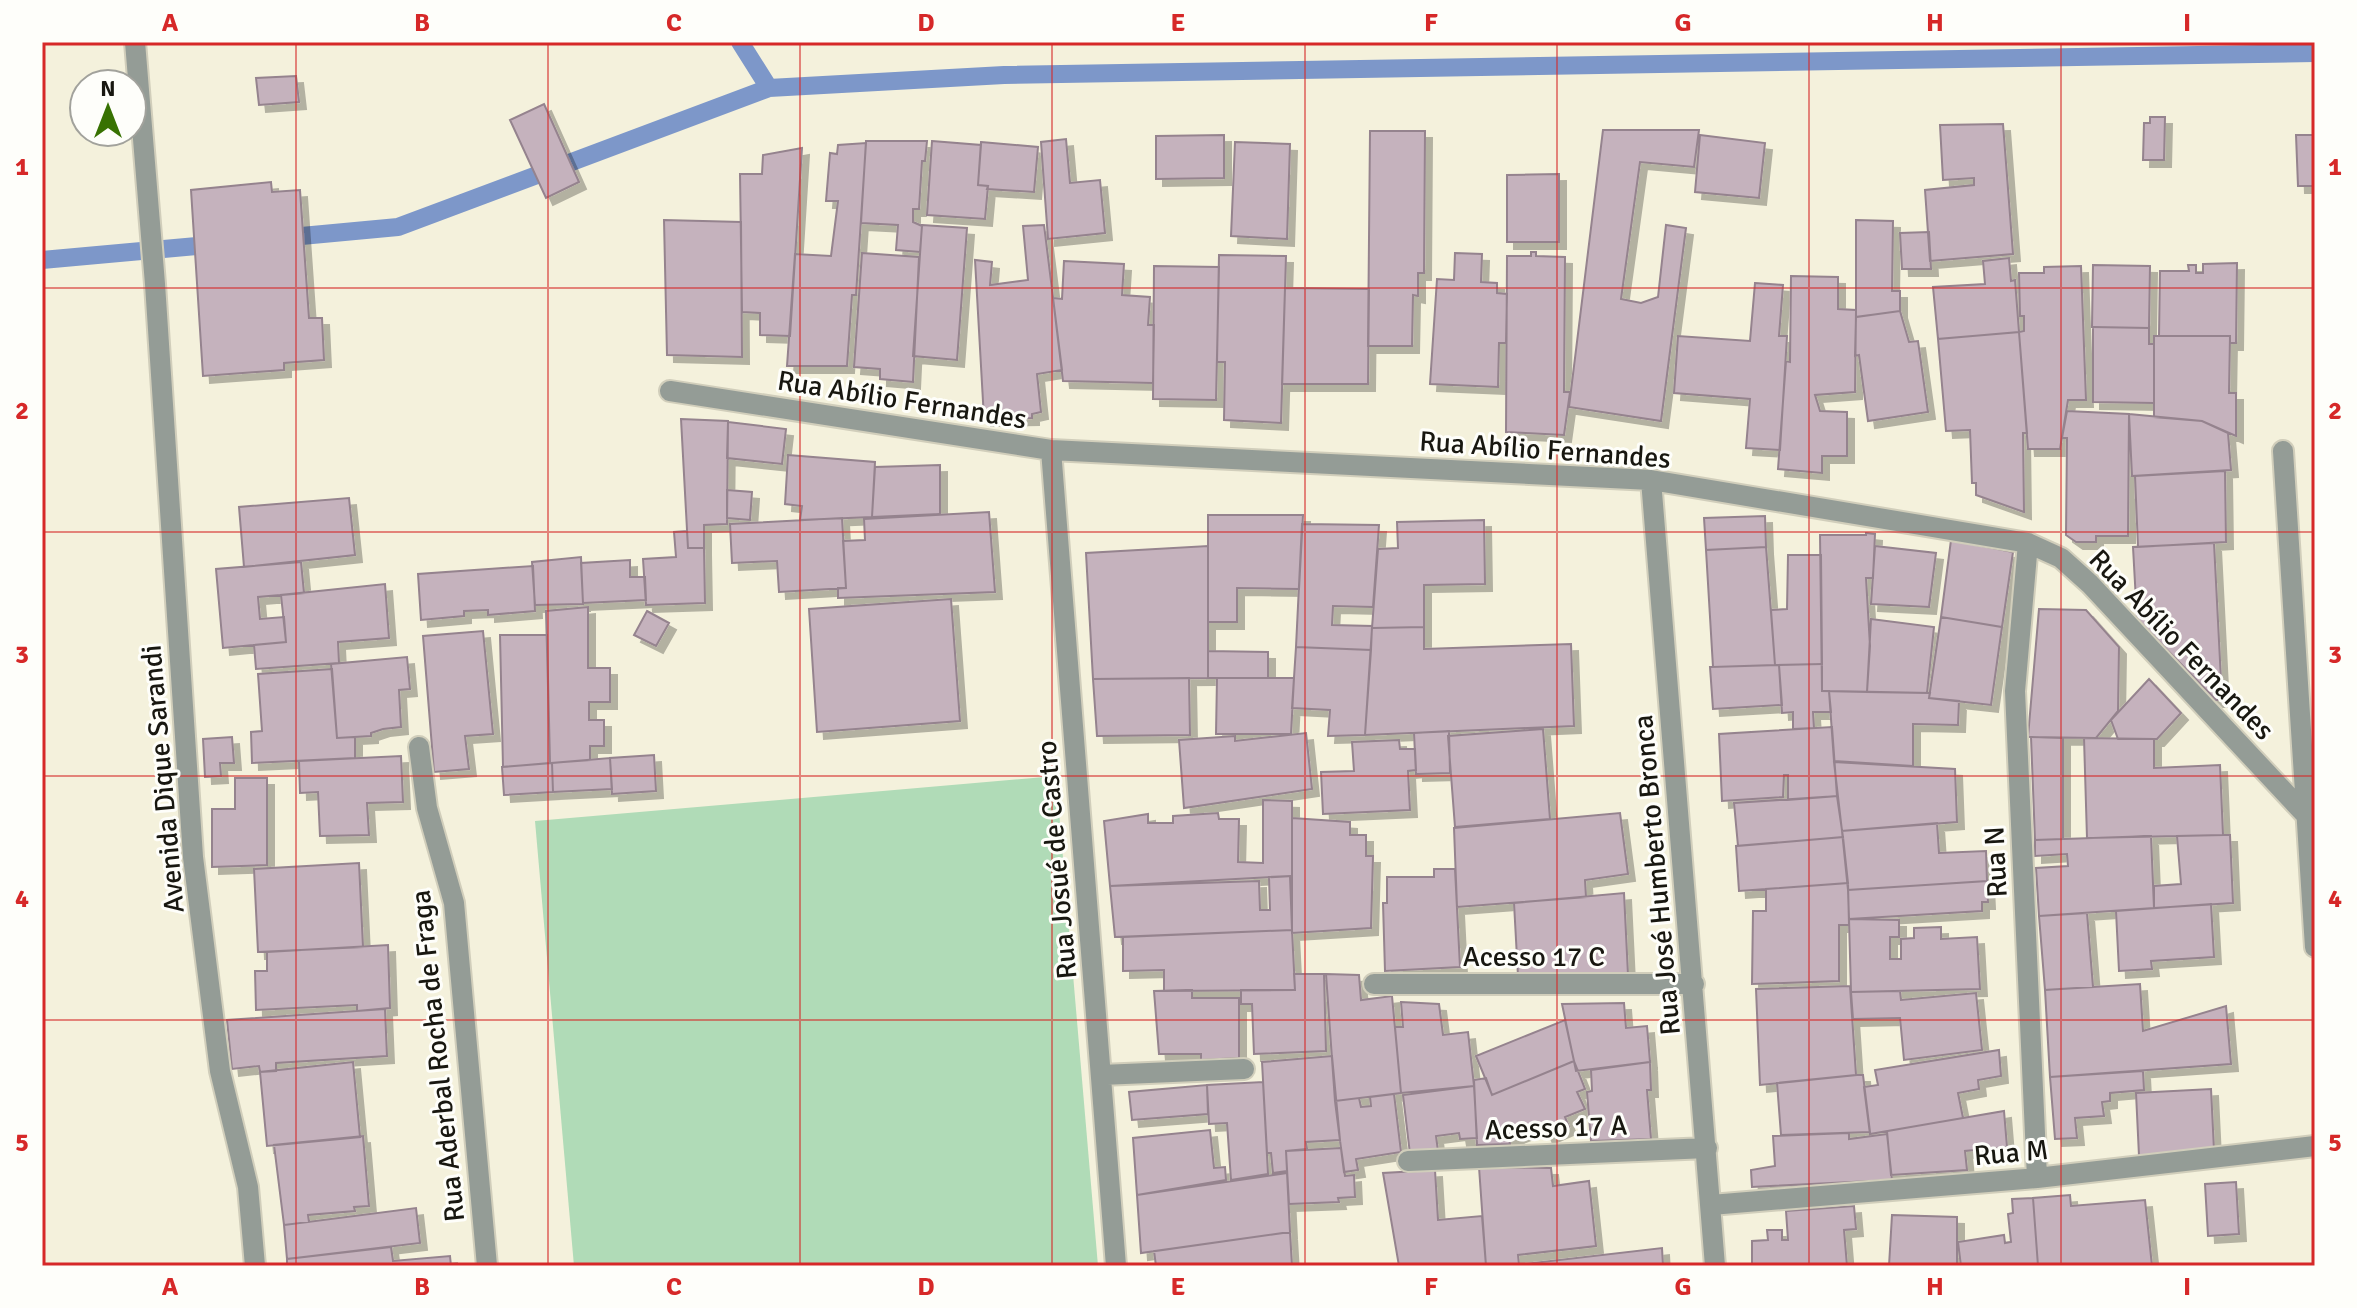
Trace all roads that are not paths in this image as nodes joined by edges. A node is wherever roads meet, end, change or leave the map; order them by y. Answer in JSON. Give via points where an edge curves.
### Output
{"nodes":[{"id":1,"x":135,"y":42,"type":"edge"},
{"id":2,"x":670,"y":391,"type":"dead end"},
{"id":3,"x":1051,"y":450,"type":"junction"},
{"id":4,"x":2283,"y":451,"type":"dead end"},
{"id":5,"x":1651,"y":480,"type":"junction"},
{"id":6,"x":2028,"y":543,"type":"junction"},
{"id":7,"x":419,"y":747,"type":"dead end"},
{"id":8,"x":2304,"y":813,"type":"junction"},
{"id":9,"x":2315,"y":947,"type":"edge"},
{"id":10,"x":1374,"y":984,"type":"dead end"},
{"id":11,"x":1694,"y":984,"type":"junction"},
{"id":12,"x":1244,"y":1069,"type":"dead end"},
{"id":13,"x":1101,"y":1075,"type":"junction"},
{"id":14,"x":2315,"y":1146,"type":"edge"},
{"id":15,"x":1707,"y":1148,"type":"junction"},
{"id":16,"x":1408,"y":1161,"type":"dead end"},
{"id":17,"x":2037,"y":1178,"type":"junction"},
{"id":18,"x":1711,"y":1205,"type":"junction"},
{"id":19,"x":255,"y":1266,"type":"edge"},
{"id":20,"x":487,"y":1266,"type":"edge"},
{"id":21,"x":1116,"y":1266,"type":"edge"},
{"id":22,"x":1715,"y":1266,"type":"edge"}],
"edges":[{"from":1,"to":19,"type":"street","name":"Avenida Dique Sarandi","via":[[193,857],[220,1071],[248,1187]]},
{"from":2,"to":3,"type":"street","name":"Rua Abílio Fernandes"},
{"from":3,"to":5,"type":"street","name":"Rua Abílio Fernandes"},
{"from":3,"to":13,"type":"street","name":"Rua Josué de Castro"},
{"from":4,"to":8,"type":"street"},
{"from":5,"to":6,"type":"street","name":"Rua Abílio Fernandes"},
{"from":5,"to":11,"type":"street","name":"Rua José Humberto Bronca"},
{"from":6,"to":8,"type":"street","name":"Rua Abílio Fernandes","via":[[2061,558],[2090,584]]},
{"from":6,"to":17,"type":"street","name":"Rua N","via":[[2015,691]]},
{"from":7,"to":20,"type":"street","name":"Rua Aderbal Rocha de Fraga","via":[[427,808],[454,903]]},
{"from":8,"to":9,"type":"street"},
{"from":10,"to":11,"type":"street","name":"Acesso 17 C"},
{"from":11,"to":15,"type":"street","name":"Rua José Humberto Bronca"},
{"from":12,"to":13,"type":"street"},
{"from":13,"to":21,"type":"street","name":"Rua Josué de Castro"},
{"from":14,"to":17,"type":"street","name":"Rua M"},
{"from":15,"to":16,"type":"street","name":"Acesso 17 A"},
{"from":15,"to":18,"type":"street","name":"Rua José Humberto Bronca"},
{"from":17,"to":18,"type":"street","name":"Rua M"},
{"from":18,"to":22,"type":"street","name":"Rua José Humberto Bronca"}]}
